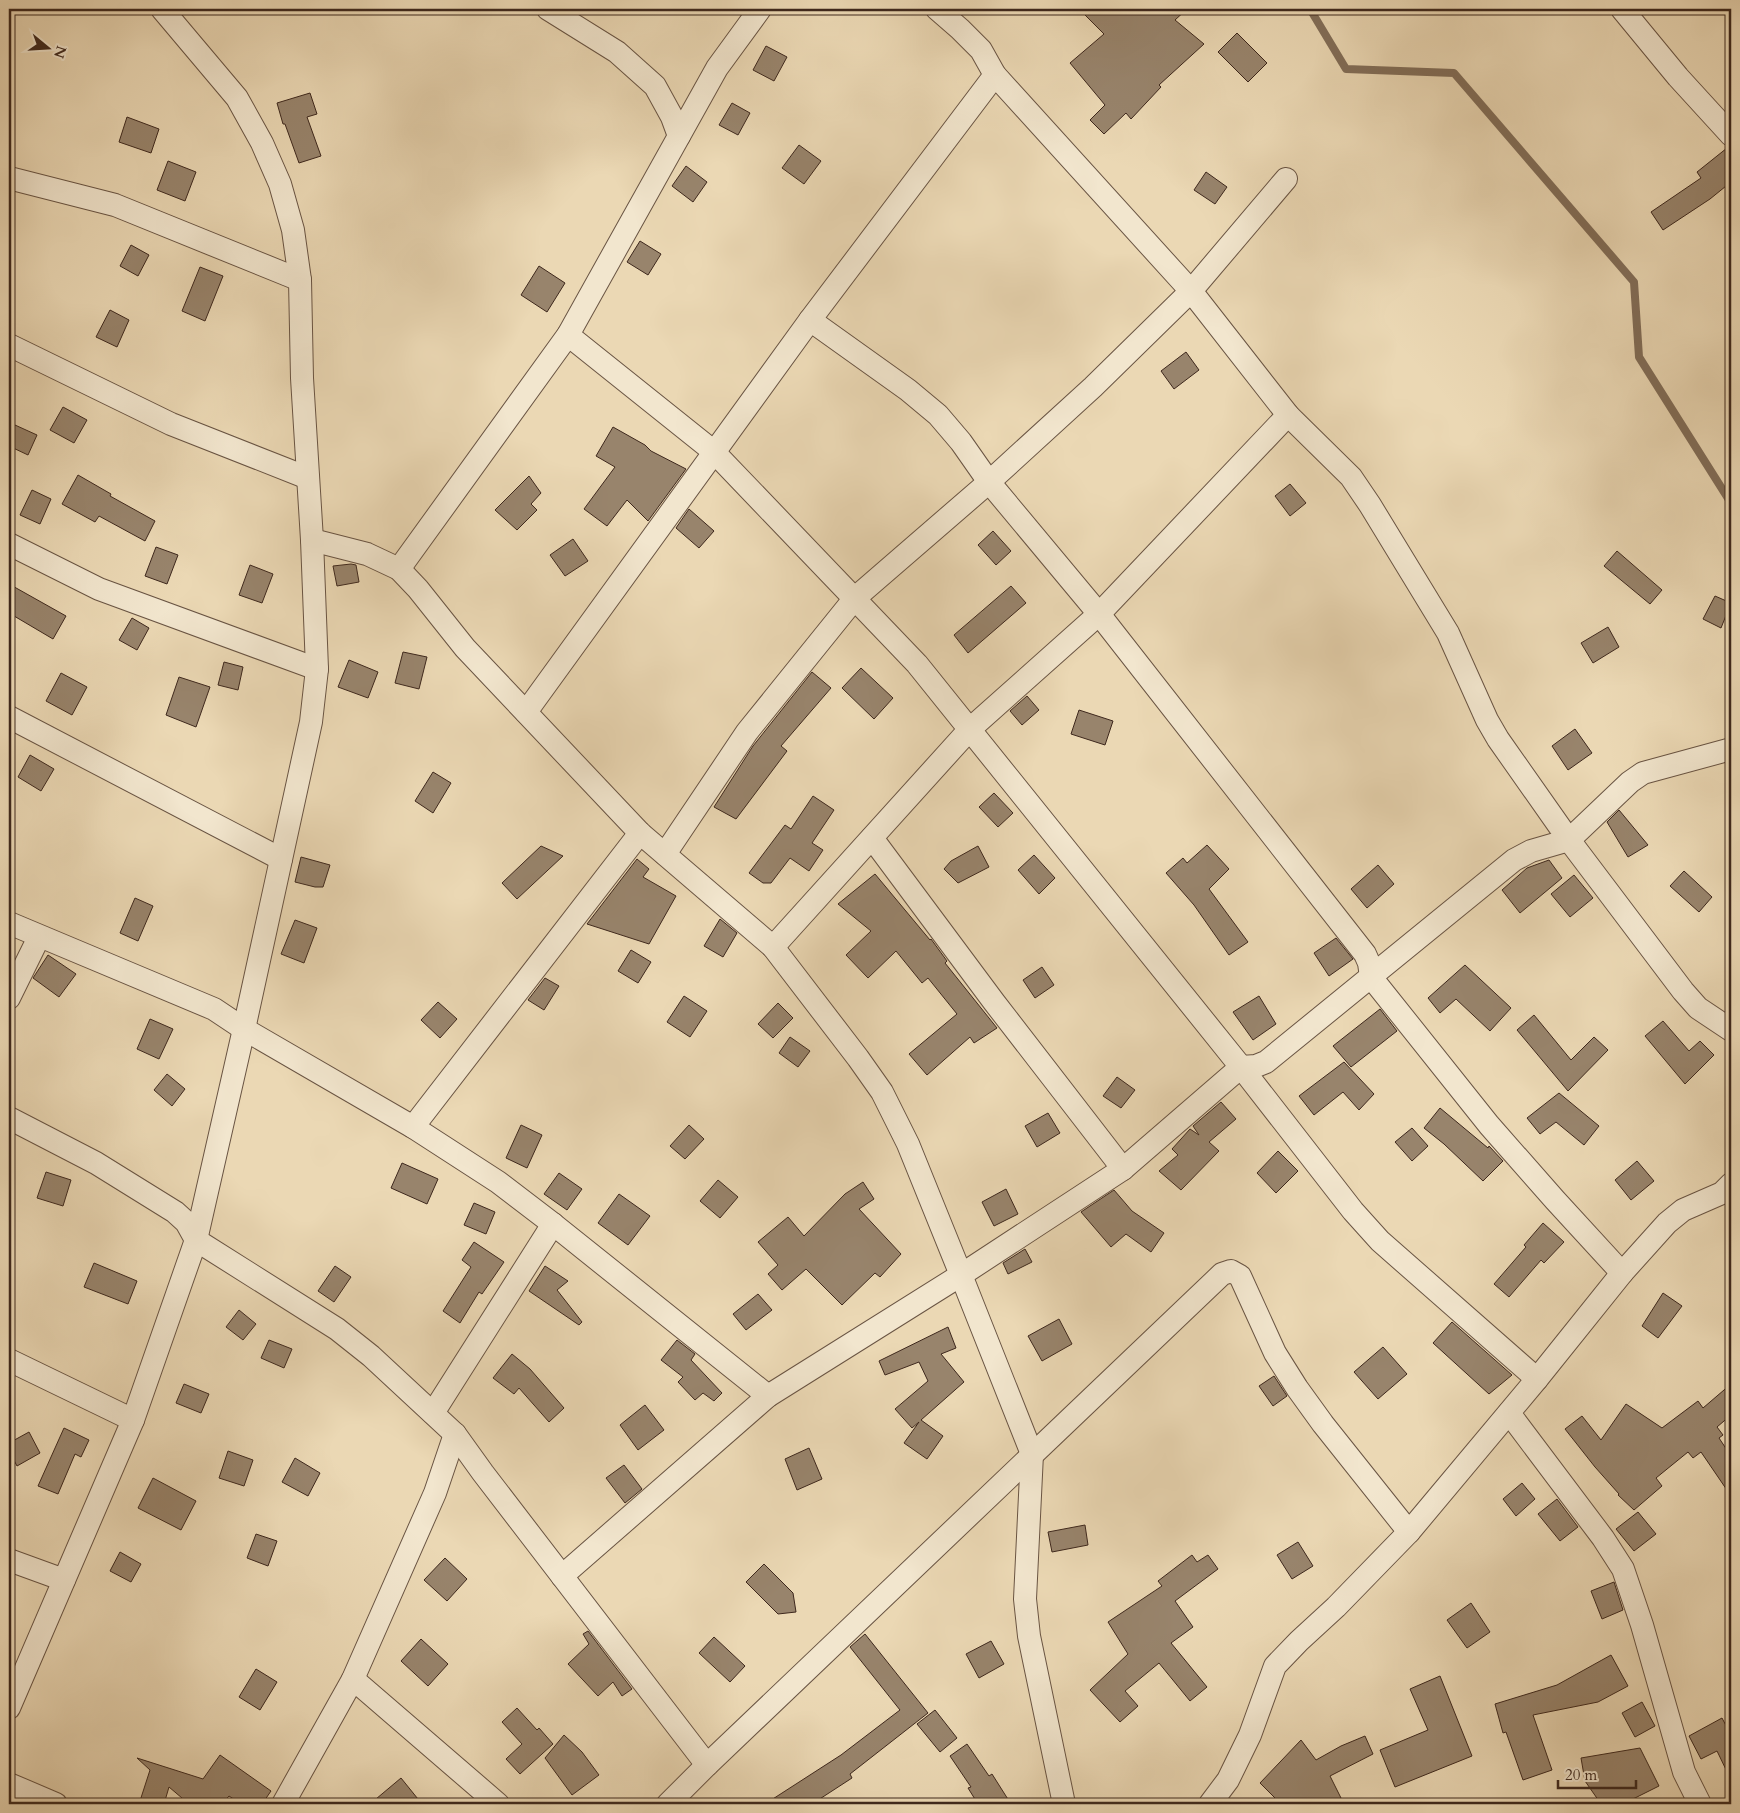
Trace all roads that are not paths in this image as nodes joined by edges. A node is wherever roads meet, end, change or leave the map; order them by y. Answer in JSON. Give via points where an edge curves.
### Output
{"nodes":[{"id":1,"x":162,"y":9,"type":"edge"},
{"id":2,"x":548,"y":9,"type":"edge"},
{"id":3,"x":760,"y":9,"type":"edge"},
{"id":4,"x":937,"y":9,"type":"edge"},
{"id":5,"x":1622,"y":9,"type":"edge"},
{"id":6,"x":995,"y":75,"type":"junction"},
{"id":7,"x":1730,"y":131,"type":"edge"},
{"id":8,"x":679,"y":136,"type":"junction"},
{"id":9,"x":9,"y":178,"type":"edge"},
{"id":10,"x":1286,"y":179,"type":"dead end"},
{"id":11,"x":300,"y":280,"type":"junction"},
{"id":12,"x":1191,"y":291,"type":"junction"},
{"id":13,"x":810,"y":320,"type":"junction"},
{"id":14,"x":568,"y":335,"type":"junction"},
{"id":15,"x":9,"y":345,"type":"edge"},
{"id":16,"x":1288,"y":415,"type":"junction"},
{"id":17,"x":713,"y":451,"type":"junction"},
{"id":18,"x":308,"y":478,"type":"junction"},
{"id":19,"x":989,"y":482,"type":"junction"},
{"id":20,"x":312,"y":540,"type":"junction"},
{"id":21,"x":9,"y":544,"type":"edge"},
{"id":22,"x":399,"y":569,"type":"junction"},
{"id":23,"x":855,"y":598,"type":"junction"},
{"id":24,"x":1099,"y":614,"type":"junction"},
{"id":25,"x":317,"y":669,"type":"junction"},
{"id":26,"x":526,"y":712,"type":"junction"},
{"id":27,"x":9,"y":717,"type":"edge"},
{"id":28,"x":970,"y":729,"type":"junction"},
{"id":29,"x":1731,"y":749,"type":"edge"},
{"id":30,"x":640,"y":833,"type":"junction"},
{"id":31,"x":872,"y":838,"type":"junction"},
{"id":32,"x":1569,"y":840,"type":"junction"},
{"id":33,"x":665,"y":854,"type":"junction"},
{"id":34,"x":281,"y":859,"type":"junction"},
{"id":35,"x":9,"y":923,"type":"edge"},
{"id":36,"x":39,"y":937,"type":"junction"},
{"id":37,"x":773,"y":947,"type":"junction"},
{"id":38,"x":1371,"y":977,"type":"junction"},
{"id":39,"x":9,"y":998,"type":"edge"},
{"id":40,"x":244,"y":1029,"type":"junction"},
{"id":41,"x":1731,"y":1030,"type":"edge"},
{"id":42,"x":1241,"y":1067,"type":"junction"},
{"id":43,"x":9,"y":1118,"type":"edge"},
{"id":44,"x":413,"y":1127,"type":"junction"},
{"id":45,"x":1122,"y":1169,"type":"junction"},
{"id":46,"x":1731,"y":1184,"type":"edge"},
{"id":47,"x":553,"y":1224,"type":"junction"},
{"id":48,"x":196,"y":1240,"type":"junction"},
{"id":49,"x":1622,"y":1272,"type":"junction"},
{"id":50,"x":962,"y":1275,"type":"junction"},
{"id":51,"x":9,"y":1360,"type":"edge"},
{"id":52,"x":1537,"y":1379,"type":"junction"},
{"id":53,"x":768,"y":1396,"type":"junction"},
{"id":54,"x":433,"y":1413,"type":"junction"},
{"id":55,"x":1509,"y":1413,"type":"junction"},
{"id":56,"x":133,"y":1420,"type":"junction"},
{"id":57,"x":455,"y":1434,"type":"junction"},
{"id":58,"x":1032,"y":1454,"type":"junction"},
{"id":59,"x":1409,"y":1532,"type":"junction"},
{"id":60,"x":9,"y":1560,"type":"edge"},
{"id":61,"x":562,"y":1576,"type":"junction"},
{"id":62,"x":64,"y":1580,"type":"junction"},
{"id":63,"x":353,"y":1679,"type":"junction"},
{"id":64,"x":9,"y":1708,"type":"edge"},
{"id":65,"x":707,"y":1765,"type":"junction"},
{"id":66,"x":9,"y":1784,"type":"edge"},
{"id":67,"x":56,"y":1804,"type":"edge"},
{"id":68,"x":283,"y":1804,"type":"edge"},
{"id":69,"x":498,"y":1804,"type":"edge"},
{"id":70,"x":668,"y":1804,"type":"edge"},
{"id":71,"x":1064,"y":1804,"type":"edge"},
{"id":72,"x":1210,"y":1804,"type":"edge"},
{"id":73,"x":1700,"y":1804,"type":"edge"}],
"edges":[{"from":1,"to":11,"type":"street","via":[[236,98],[262,143],[283,193],[293,230]]},
{"from":2,"to":8,"type":"street","via":[[617,52],[655,86]]},
{"from":3,"to":8,"type":"street","via":[[717,68]]},
{"from":4,"to":6,"type":"street","via":[[981,50]]},
{"from":5,"to":7,"type":"street","via":[[1678,77]]},
{"from":6,"to":12,"type":"street"},
{"from":6,"to":13,"type":"street"},
{"from":8,"to":14,"type":"street"},
{"from":9,"to":11,"type":"street","via":[[114,204]]},
{"from":10,"to":12,"type":"street"},
{"from":11,"to":18,"type":"street"},
{"from":12,"to":16,"type":"street"},
{"from":12,"to":19,"type":"street"},
{"from":13,"to":17,"type":"street"},
{"from":13,"to":19,"type":"street","via":[[908,390],[938,416]]},
{"from":14,"to":17,"type":"street"},
{"from":14,"to":22,"type":"street"},
{"from":15,"to":18,"type":"street","via":[[171,424]]},
{"from":16,"to":24,"type":"street"},
{"from":16,"to":32,"type":"street","via":[[1351,477],[1370,505],[1448,634],[1498,739]]},
{"from":17,"to":23,"type":"street"},
{"from":17,"to":26,"type":"street"},
{"from":18,"to":20,"type":"street"},
{"from":19,"to":23,"type":"street"},
{"from":19,"to":24,"type":"street"},
{"from":20,"to":22,"type":"street","via":[[367,554]]},
{"from":20,"to":25,"type":"street"},
{"from":21,"to":25,"type":"street","via":[[99,589]]},
{"from":22,"to":26,"type":"street","via":[[465,648]]},
{"from":23,"to":28,"type":"street","via":[[917,664]]},
{"from":23,"to":33,"type":"street","via":[[748,732]]},
{"from":24,"to":28,"type":"street"},
{"from":24,"to":38,"type":"street","via":[[1365,954]]},
{"from":25,"to":34,"type":"street","via":[[311,722]]},
{"from":26,"to":30,"type":"street"},
{"from":27,"to":34,"type":"street"},
{"from":28,"to":31,"type":"street"},
{"from":28,"to":42,"type":"street"},
{"from":29,"to":32,"type":"street","via":[[1642,773]]},
{"from":30,"to":33,"type":"street"},
{"from":30,"to":44,"type":"street"},
{"from":31,"to":37,"type":"street"},
{"from":31,"to":45,"type":"street"},
{"from":32,"to":38,"type":"street","via":[[1530,851],[1514,860]]},
{"from":32,"to":41,"type":"street","via":[[1688,997],[1698,1008]]},
{"from":33,"to":37,"type":"street"},
{"from":34,"to":40,"type":"street"},
{"from":35,"to":36,"type":"street"},
{"from":36,"to":39,"type":"street"},
{"from":36,"to":40,"type":"street","via":[[214,1009]]},
{"from":37,"to":50,"type":"street","via":[[882,1092],[908,1144]]},
{"from":38,"to":42,"type":"street","via":[[1266,1062]]},
{"from":38,"to":49,"type":"street","via":[[1489,1125]]},
{"from":40,"to":44,"type":"street"},
{"from":40,"to":48,"type":"street"},
{"from":42,"to":45,"type":"street"},
{"from":42,"to":52,"type":"street","via":[[1380,1241]]},
{"from":43,"to":48,"type":"street","via":[[96,1163],[176,1212]]},
{"from":44,"to":47,"type":"street","via":[[498,1182]]},
{"from":45,"to":50,"type":"street"},
{"from":46,"to":49,"type":"street","via":[[1722,1193],[1683,1210]]},
{"from":47,"to":53,"type":"street"},
{"from":47,"to":54,"type":"street"},
{"from":48,"to":54,"type":"street","via":[[337,1330],[371,1356]]},
{"from":48,"to":56,"type":"street"},
{"from":49,"to":52,"type":"street"},
{"from":50,"to":53,"type":"street"},
{"from":50,"to":58,"type":"street"},
{"from":51,"to":56,"type":"street"},
{"from":52,"to":55,"type":"street"},
{"from":53,"to":61,"type":"street"},
{"from":54,"to":57,"type":"street"},
{"from":55,"to":59,"type":"street"},
{"from":55,"to":73,"type":"street","via":[[1603,1538],[1622,1569],[1642,1625],[1684,1772]]},
{"from":56,"to":62,"type":"street"},
{"from":57,"to":61,"type":"street"},
{"from":57,"to":63,"type":"street","via":[[435,1493]]},
{"from":58,"to":59,"type":"street","via":[[1222,1274],[1231,1271],[1240,1276],[1275,1353],[1297,1388]]},
{"from":58,"to":65,"type":"street"},
{"from":58,"to":71,"type":"street","via":[[1025,1599],[1029,1636]]},
{"from":59,"to":72,"type":"street","via":[[1275,1666],[1250,1735],[1228,1780]]},
{"from":60,"to":62,"type":"street"},
{"from":61,"to":65,"type":"street"},
{"from":62,"to":64,"type":"street"},
{"from":63,"to":68,"type":"street"},
{"from":63,"to":69,"type":"street"},
{"from":65,"to":70,"type":"street"},
{"from":66,"to":67,"type":"street"}]}
